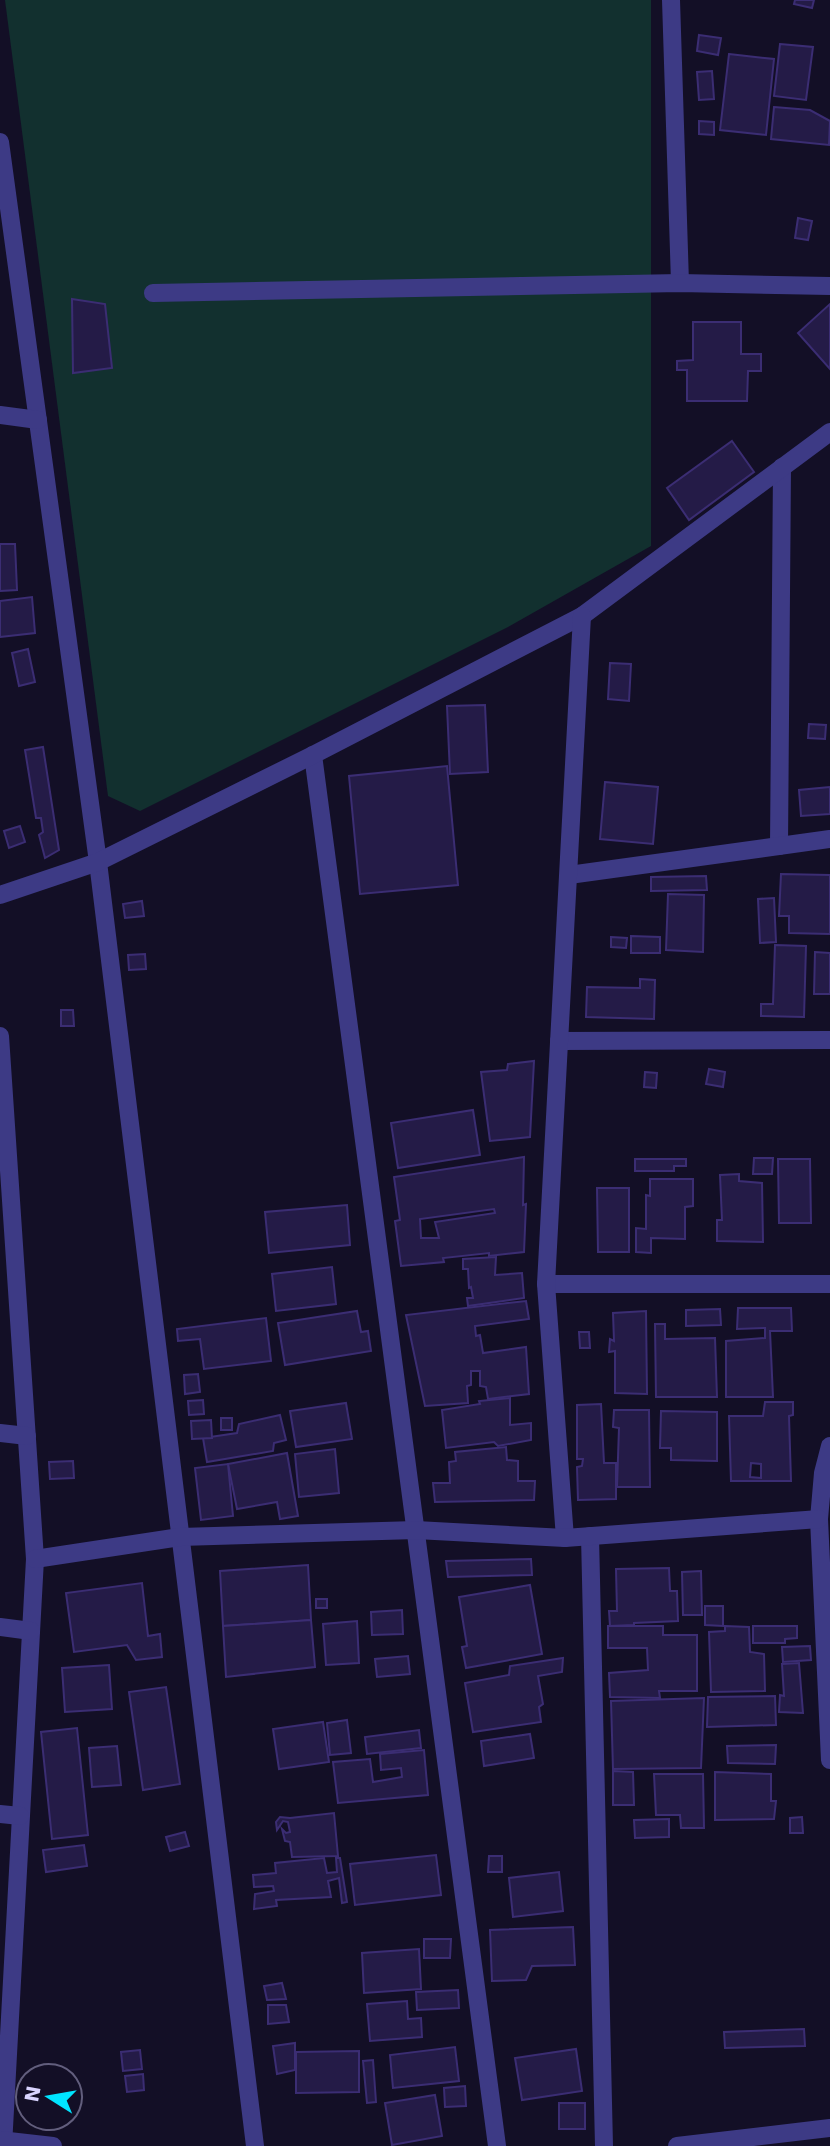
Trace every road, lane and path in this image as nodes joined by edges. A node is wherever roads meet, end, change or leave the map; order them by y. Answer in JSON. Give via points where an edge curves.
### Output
{"nodes":[{"id":1,"x":671,"y":0,"type":"edge"},
{"id":2,"x":0,"y":142,"type":"edge"},
{"id":3,"x":680,"y":283,"type":"junction"},
{"id":4,"x":830,"y":286,"type":"edge"},
{"id":5,"x":153,"y":293,"type":"dead end"},
{"id":6,"x":0,"y":415,"type":"edge"},
{"id":7,"x":38,"y":420,"type":"junction"},
{"id":8,"x":830,"y":432,"type":"edge"},
{"id":9,"x":782,"y":467,"type":"junction"},
{"id":10,"x":582,"y":616,"type":"junction"},
{"id":11,"x":313,"y":755,"type":"junction"},
{"id":12,"x":830,"y":839,"type":"edge"},
{"id":13,"x":779,"y":846,"type":"junction"},
{"id":14,"x":98,"y":862,"type":"junction"},
{"id":15,"x":569,"y":875,"type":"junction"},
{"id":16,"x":0,"y":895,"type":"edge"},
{"id":17,"x":0,"y":1036,"type":"edge"},
{"id":18,"x":830,"y":1040,"type":"edge"},
{"id":19,"x":559,"y":1041,"type":"junction"},
{"id":20,"x":8,"y":1249,"type":"edge"},
{"id":21,"x":546,"y":1284,"type":"junction"},
{"id":22,"x":830,"y":1284,"type":"edge"},
{"id":23,"x":0,"y":1433,"type":"edge"},
{"id":24,"x":27,"y":1436,"type":"junction"},
{"id":25,"x":830,"y":1446,"type":"edge"},
{"id":26,"x":820,"y":1519,"type":"junction"},
{"id":27,"x":416,"y":1530,"type":"junction"},
{"id":28,"x":590,"y":1536,"type":"junction"},
{"id":29,"x":180,"y":1537,"type":"junction"},
{"id":30,"x":565,"y":1538,"type":"junction"},
{"id":31,"x":35,"y":1559,"type":"junction"},
{"id":32,"x":0,"y":1628,"type":"edge"},
{"id":33,"x":31,"y":1631,"type":"junction"},
{"id":34,"x":830,"y":1760,"type":"edge"},
{"id":35,"x":0,"y":1814,"type":"edge"},
{"id":36,"x":20,"y":1815,"type":"junction"},
{"id":37,"x":5,"y":1994,"type":"edge"},
{"id":38,"x":830,"y":2128,"type":"edge"},
{"id":39,"x":1,"y":2142,"type":"edge"},
{"id":40,"x":741,"y":2142,"type":"edge"},
{"id":41,"x":53,"y":2146,"type":"edge"},
{"id":42,"x":255,"y":2146,"type":"edge"},
{"id":43,"x":497,"y":2146,"type":"edge"},
{"id":44,"x":604,"y":2146,"type":"edge"},
{"id":45,"x":677,"y":2146,"type":"edge"}],
"edges":[{"from":1,"to":3,"type":"street"},
{"from":2,"to":7,"type":"street"},
{"from":3,"to":4,"type":"street"},
{"from":3,"to":5,"type":"street"},
{"from":6,"to":7,"type":"street"},
{"from":7,"to":14,"type":"street"},
{"from":8,"to":9,"type":"street"},
{"from":9,"to":10,"type":"street"},
{"from":9,"to":13,"type":"street"},
{"from":10,"to":11,"type":"street"},
{"from":10,"to":15,"type":"street"},
{"from":11,"to":14,"type":"street"},
{"from":11,"to":27,"type":"street"},
{"from":12,"to":13,"type":"street"},
{"from":13,"to":15,"type":"street"},
{"from":14,"to":16,"type":"street"},
{"from":14,"to":29,"type":"street"},
{"from":15,"to":19,"type":"street"},
{"from":17,"to":20,"type":"street"},
{"from":18,"to":19,"type":"street"},
{"from":19,"to":21,"type":"street"},
{"from":20,"to":24,"type":"street"},
{"from":21,"to":22,"type":"street"},
{"from":21,"to":30,"type":"street"},
{"from":23,"to":24,"type":"street"},
{"from":24,"to":31,"type":"street"},
{"from":25,"to":26,"type":"street"},
{"from":26,"to":28,"type":"street"},
{"from":26,"to":34,"type":"street"},
{"from":27,"to":29,"type":"street"},
{"from":27,"to":30,"type":"street"},
{"from":27,"to":43,"type":"street"},
{"from":28,"to":30,"type":"street"},
{"from":28,"to":44,"type":"street"},
{"from":29,"to":31,"type":"street"},
{"from":29,"to":42,"type":"street"},
{"from":31,"to":33,"type":"street"},
{"from":32,"to":33,"type":"street"},
{"from":33,"to":36,"type":"street"},
{"from":35,"to":36,"type":"street"},
{"from":36,"to":37,"type":"street"},
{"from":37,"to":39,"type":"street"},
{"from":38,"to":40,"type":"street"},
{"from":39,"to":41,"type":"street"},
{"from":40,"to":45,"type":"street"}]}
